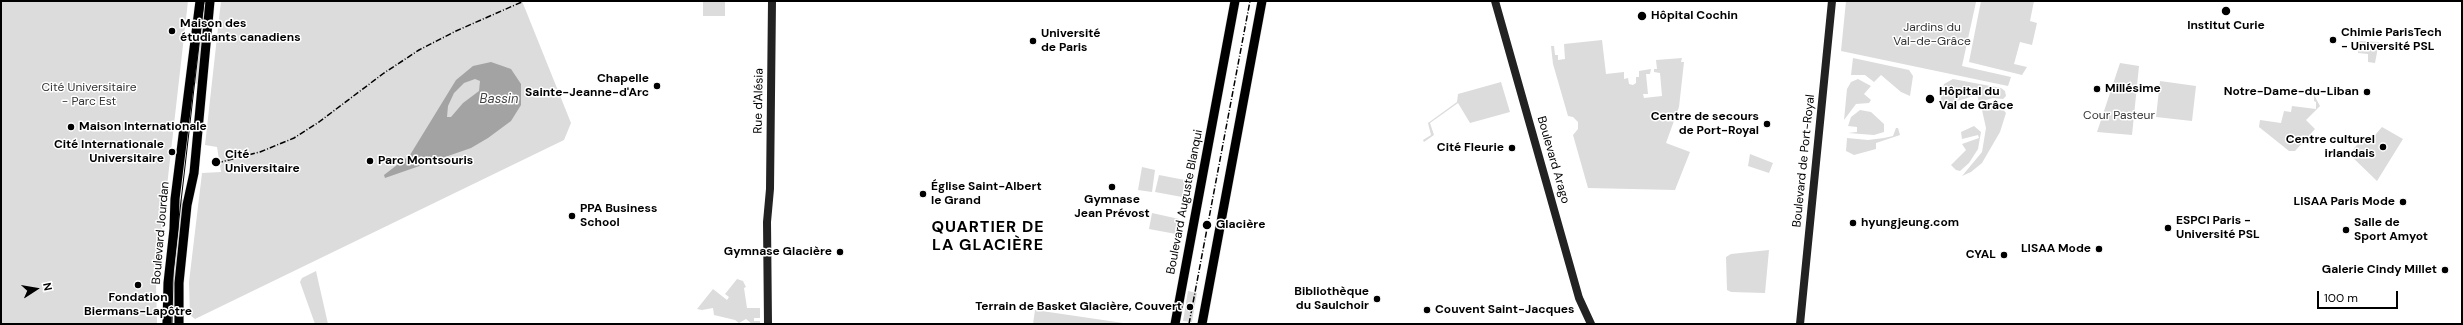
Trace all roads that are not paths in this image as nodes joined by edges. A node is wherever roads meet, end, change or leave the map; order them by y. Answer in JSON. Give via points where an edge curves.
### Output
{"nodes":[{"id":1,"x":200,"y":1,"type":"edge"},
{"id":2,"x":210,"y":1,"type":"edge"},
{"id":3,"x":772,"y":1,"type":"edge"},
{"id":4,"x":1235,"y":1,"type":"edge"},
{"id":5,"x":1262,"y":1,"type":"edge"},
{"id":6,"x":1495,"y":1,"type":"edge"},
{"id":7,"x":1832,"y":1,"type":"edge"},
{"id":8,"x":167,"y":324,"type":"edge"},
{"id":9,"x":179,"y":324,"type":"edge"},
{"id":10,"x":768,"y":324,"type":"edge"},
{"id":11,"x":1175,"y":324,"type":"edge"},
{"id":12,"x":1202,"y":324,"type":"edge"},
{"id":13,"x":1591,"y":324,"type":"edge"},
{"id":14,"x":1800,"y":324,"type":"edge"}],
"edges":[{"from":1,"to":8,"type":"main road","name":"Boulevard Jourdan","via":[[175,200]]},
{"from":2,"to":9,"type":"main road","name":"Boulevard Jourdan","via":[[195,167],[187,204],[179,283]]},
{"from":3,"to":10,"type":"main road","name":"Rue d'Alésia"},
{"from":4,"to":11,"type":"main road","name":"Boulevard Auguste Blanqui"},
{"from":5,"to":12,"type":"main road"},
{"from":6,"to":13,"type":"main road","name":"Boulevard Arago","via":[[1575,285],[1584,313]]},
{"from":7,"to":14,"type":"main road","name":"Boulevard de Port-Royal"}]}
